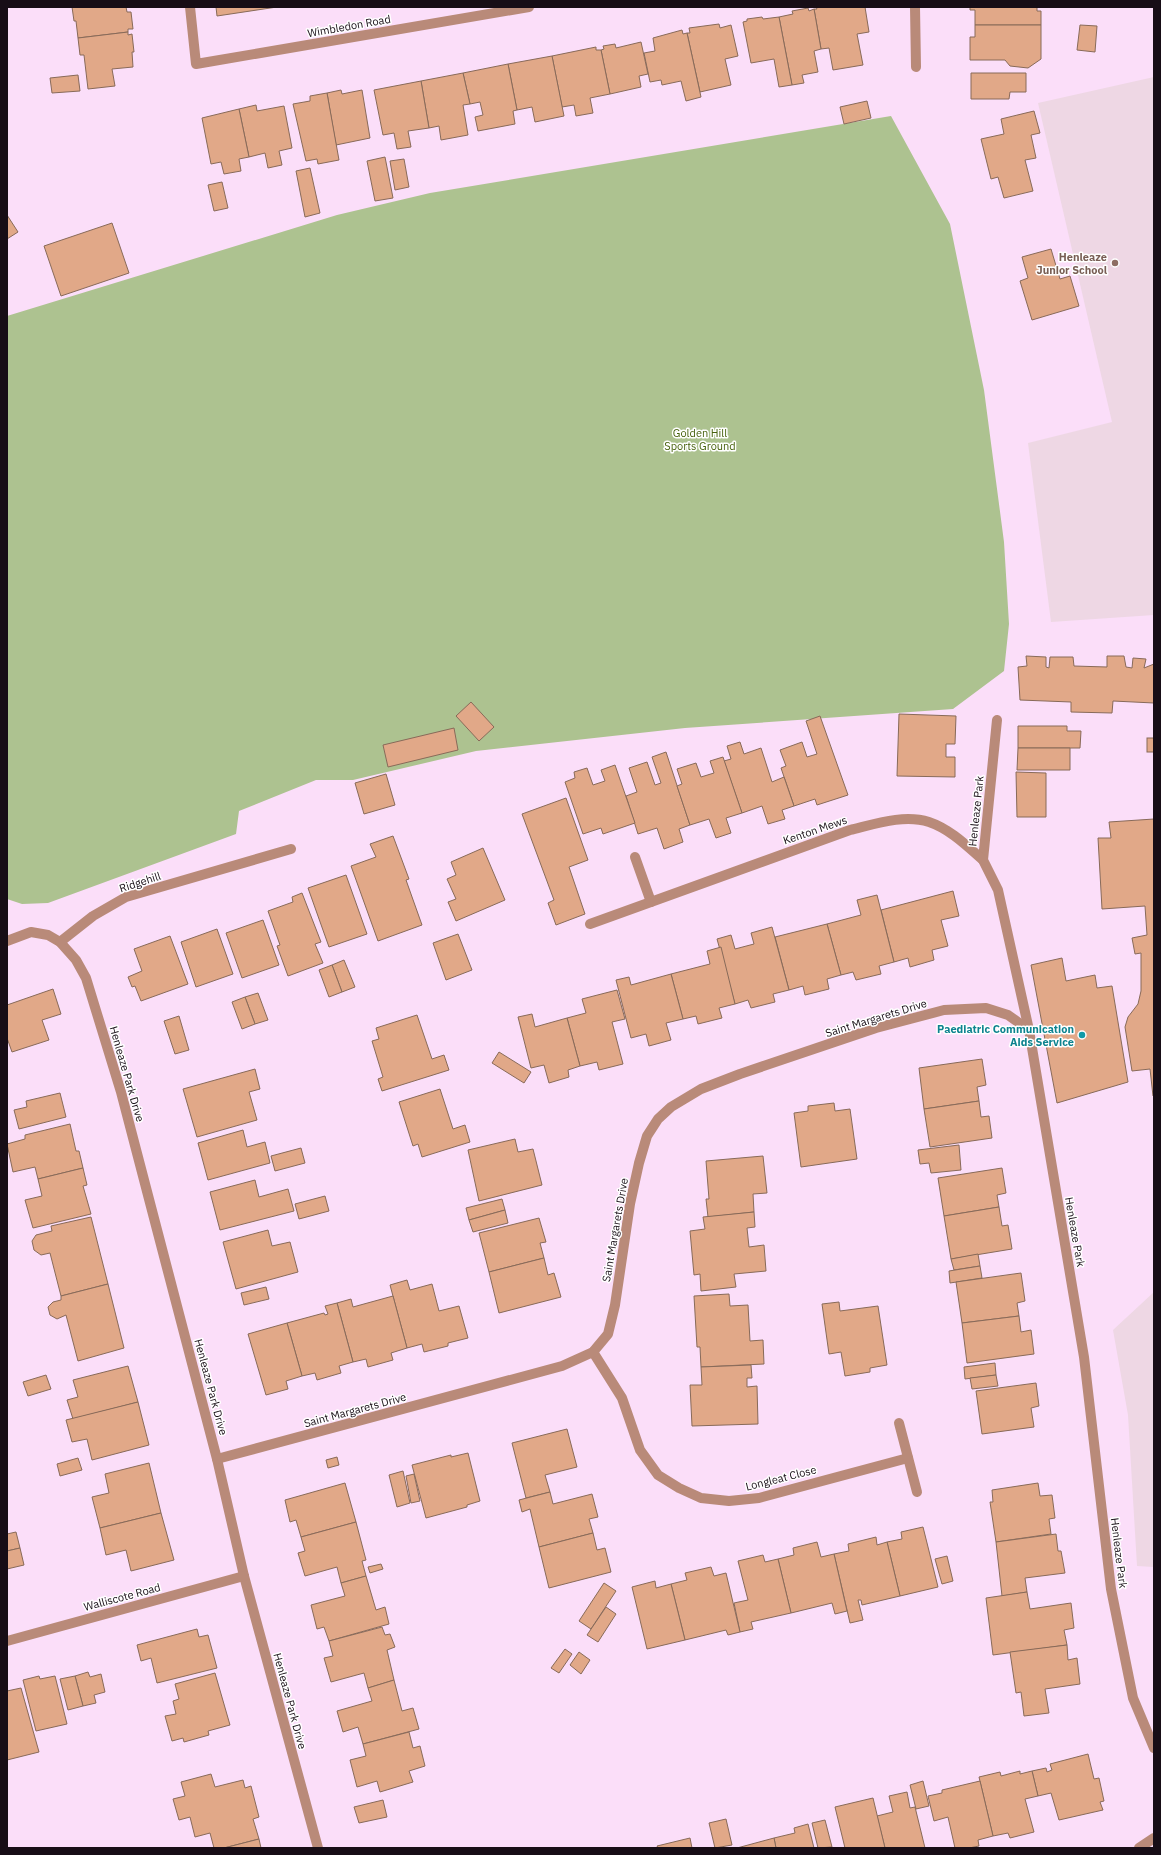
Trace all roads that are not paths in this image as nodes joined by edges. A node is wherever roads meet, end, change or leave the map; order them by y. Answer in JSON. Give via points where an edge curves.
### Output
{"nodes":[{"id":1,"x":190,"y":7,"type":"edge"},
{"id":2,"x":529,"y":7,"type":"edge"},
{"id":3,"x":915,"y":7,"type":"edge"},
{"id":4,"x":916,"y":67,"type":"dead end"},
{"id":5,"x":997,"y":720,"type":"dead end"},
{"id":6,"x":291,"y":849,"type":"dead end"},
{"id":7,"x":635,"y":857,"type":"dead end"},
{"id":8,"x":983,"y":860,"type":"junction"},
{"id":9,"x":651,"y":902,"type":"junction"},
{"id":10,"x":590,"y":924,"type":"dead end"},
{"id":11,"x":7,"y":941,"type":"edge"},
{"id":12,"x":60,"y":942,"type":"junction"},
{"id":13,"x":1028,"y":1030,"type":"junction"},
{"id":14,"x":593,"y":1352,"type":"junction"},
{"id":15,"x":899,"y":1423,"type":"dead end"},
{"id":16,"x":908,"y":1458,"type":"junction"},
{"id":17,"x":217,"y":1459,"type":"junction"},
{"id":18,"x":917,"y":1492,"type":"dead end"},
{"id":19,"x":244,"y":1576,"type":"junction"},
{"id":20,"x":7,"y":1641,"type":"edge"},
{"id":21,"x":1154,"y":1748,"type":"edge"},
{"id":22,"x":1154,"y":1838,"type":"edge"},
{"id":23,"x":318,"y":1848,"type":"edge"},
{"id":24,"x":1139,"y":1848,"type":"edge"}],
"edges":[{"from":1,"to":2,"type":"street","name":"Wimbledon Road","via":[[196,64]]},
{"from":3,"to":4,"type":"street"},
{"from":5,"to":8,"type":"street","name":"Henleaze Park"},
{"from":6,"to":12,"type":"street","name":"Ridgehill","via":[[126,897],[93,916]]},
{"from":7,"to":9,"type":"street"},
{"from":8,"to":9,"type":"street","name":"Kenton Mews","via":[[959,839],[930,822],[909,819],[890,821],[850,830]]},
{"from":8,"to":13,"type":"street","name":"Henleaze Park","via":[[998,890]]},
{"from":9,"to":10,"type":"street","name":"Kenton Mews"},
{"from":11,"to":12,"type":"street","via":[[31,932],[48,935]]},
{"from":12,"to":17,"type":"street","name":"Henleaze Park Drive","via":[[76,960],[86,978],[120,1092]]},
{"from":13,"to":14,"type":"street","name":"Saint Margarets Drive","via":[[1008,1015],[986,1008],[944,1010],[876,1028],[740,1074],[701,1089],[671,1107],[658,1119],[647,1136],[630,1204],[615,1305],[608,1334]]},
{"from":13,"to":21,"type":"street","name":"Henleaze Park","via":[[1084,1357],[1111,1589],[1134,1698]]},
{"from":14,"to":16,"type":"street","name":"Longleat Close","via":[[622,1398],[640,1450],[658,1475],[701,1498],[728,1501],[759,1498]]},
{"from":14,"to":17,"type":"street","name":"Saint Margarets Drive","via":[[562,1366]]},
{"from":15,"to":16,"type":"street"},
{"from":16,"to":18,"type":"street"},
{"from":17,"to":19,"type":"street","name":"Henleaze Park Drive"},
{"from":19,"to":20,"type":"street","name":"Walliscote Road"},
{"from":19,"to":23,"type":"street","name":"Henleaze Park Drive"},
{"from":22,"to":24,"type":"street"}]}
